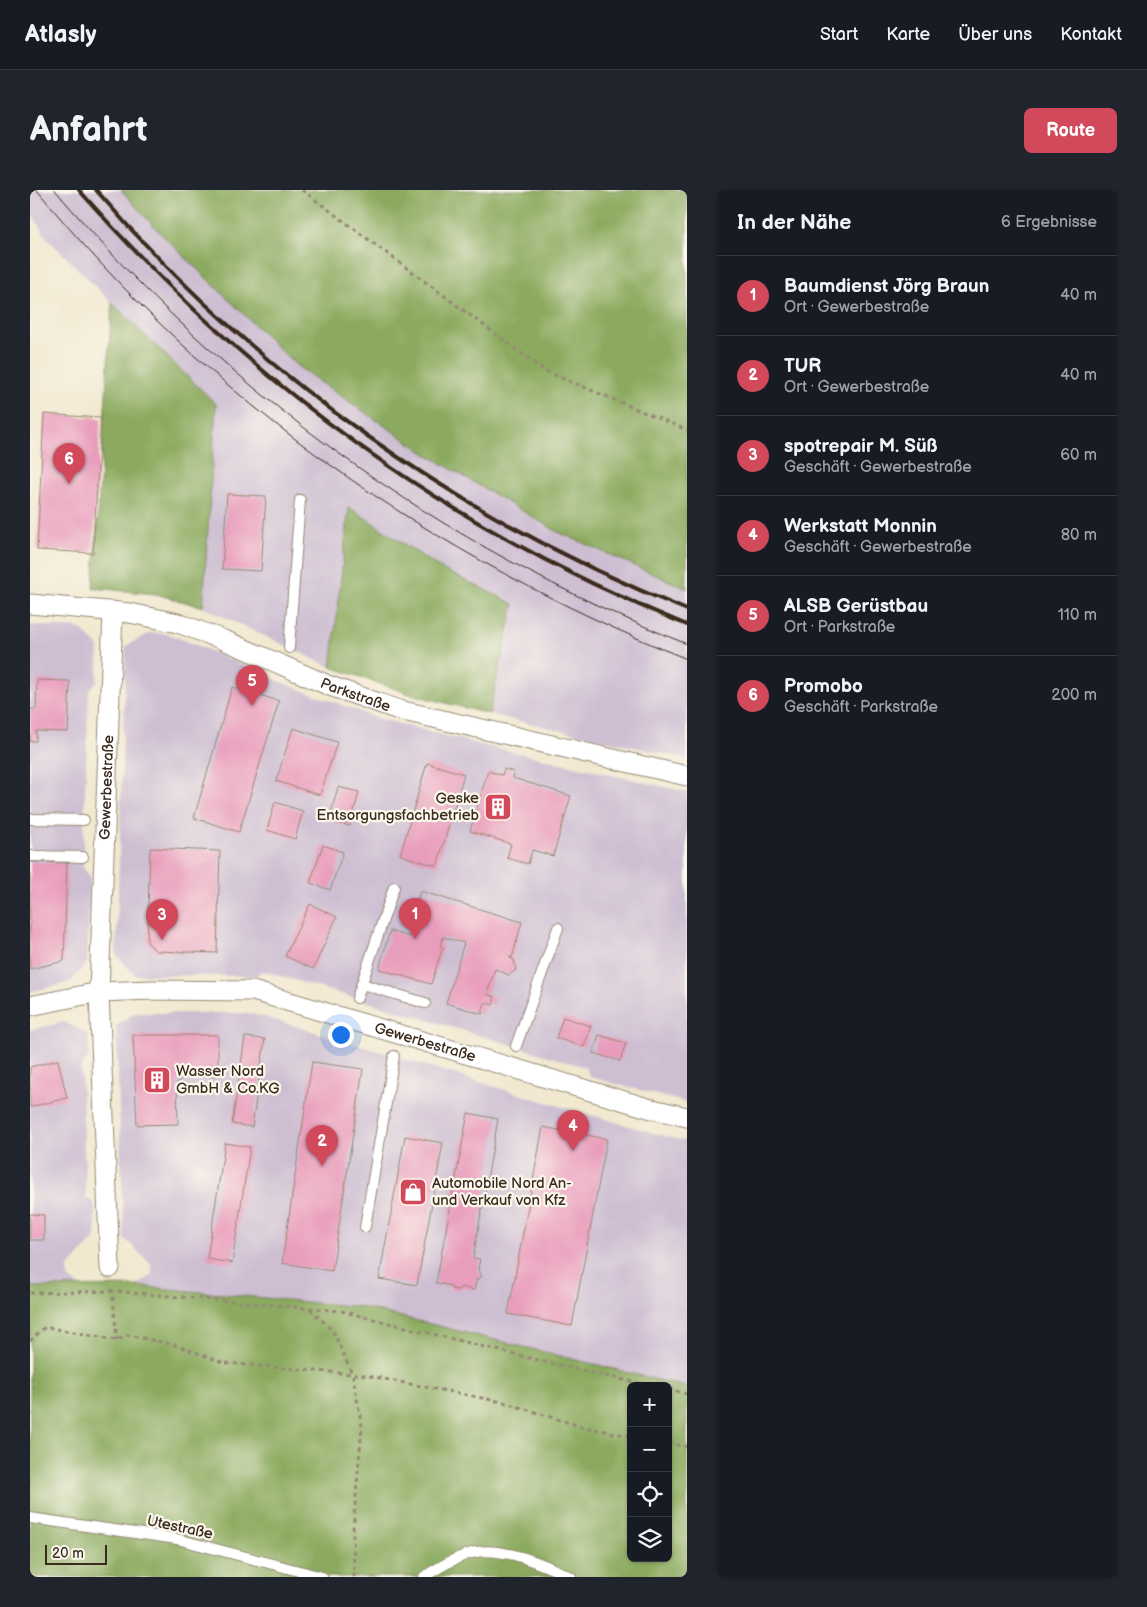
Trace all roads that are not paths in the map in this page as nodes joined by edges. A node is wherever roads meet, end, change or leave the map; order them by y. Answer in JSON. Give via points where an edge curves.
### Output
{"nodes":[{"id":1,"x":300,"y":500,"type":"dead end"},
{"id":2,"x":30,"y":604,"type":"edge"},
{"id":3,"x":113,"y":611,"type":"junction"},
{"id":4,"x":289,"y":648,"type":"dead end"},
{"id":5,"x":687,"y":776,"type":"edge"},
{"id":6,"x":30,"y":819,"type":"edge"},
{"id":7,"x":84,"y":820,"type":"dead end"},
{"id":8,"x":30,"y":856,"type":"edge"},
{"id":9,"x":83,"y":857,"type":"dead end"},
{"id":10,"x":394,"y":887,"type":"dead end"},
{"id":11,"x":558,"y":928,"type":"dead end"},
{"id":12,"x":362,"y":984,"type":"junction"},
{"id":13,"x":99,"y":992,"type":"junction"},
{"id":14,"x":357,"y":998,"type":"dead end"},
{"id":15,"x":424,"y":1004,"type":"dead end"},
{"id":16,"x":30,"y":1006,"type":"edge"},
{"id":17,"x":516,"y":1046,"type":"dead end"},
{"id":18,"x":394,"y":1056,"type":"dead end"},
{"id":19,"x":687,"y":1118,"type":"edge"},
{"id":20,"x":365,"y":1227,"type":"dead end"},
{"id":21,"x":110,"y":1268,"type":"road end"},
{"id":22,"x":30,"y":1518,"type":"edge"},
{"id":23,"x":322,"y":1577,"type":"edge"},
{"id":24,"x":424,"y":1577,"type":"edge"},
{"id":25,"x":571,"y":1577,"type":"edge"}],
"edges":[{"from":1,"to":4,"type":"lane"},
{"from":2,"to":3,"type":"street","name":"Parkstraße"},
{"from":3,"to":5,"type":"street","name":"Parkstraße","via":[[153,616],[186,625],[330,686],[399,710]]},
{"from":3,"to":13,"type":"street","name":"Gewerbestraße"},
{"from":6,"to":7,"type":"lane"},
{"from":8,"to":9,"type":"lane"},
{"from":10,"to":12,"type":"lane"},
{"from":11,"to":17,"type":"lane"},
{"from":12,"to":14,"type":"lane"},
{"from":12,"to":15,"type":"lane"},
{"from":13,"to":16,"type":"street","name":"Gewerbestraße"},
{"from":13,"to":19,"type":"street","name":"Gewerbestraße","via":[[215,990],[266,993]]},
{"from":13,"to":21,"type":"street","name":"Gewerbestraße"},
{"from":18,"to":20,"type":"lane"},
{"from":22,"to":23,"type":"lane","name":"Utestraße","via":[[176,1540]]},
{"from":24,"to":25,"type":"lane","via":[[444,1564],[476,1552],[510,1554]]}]}
